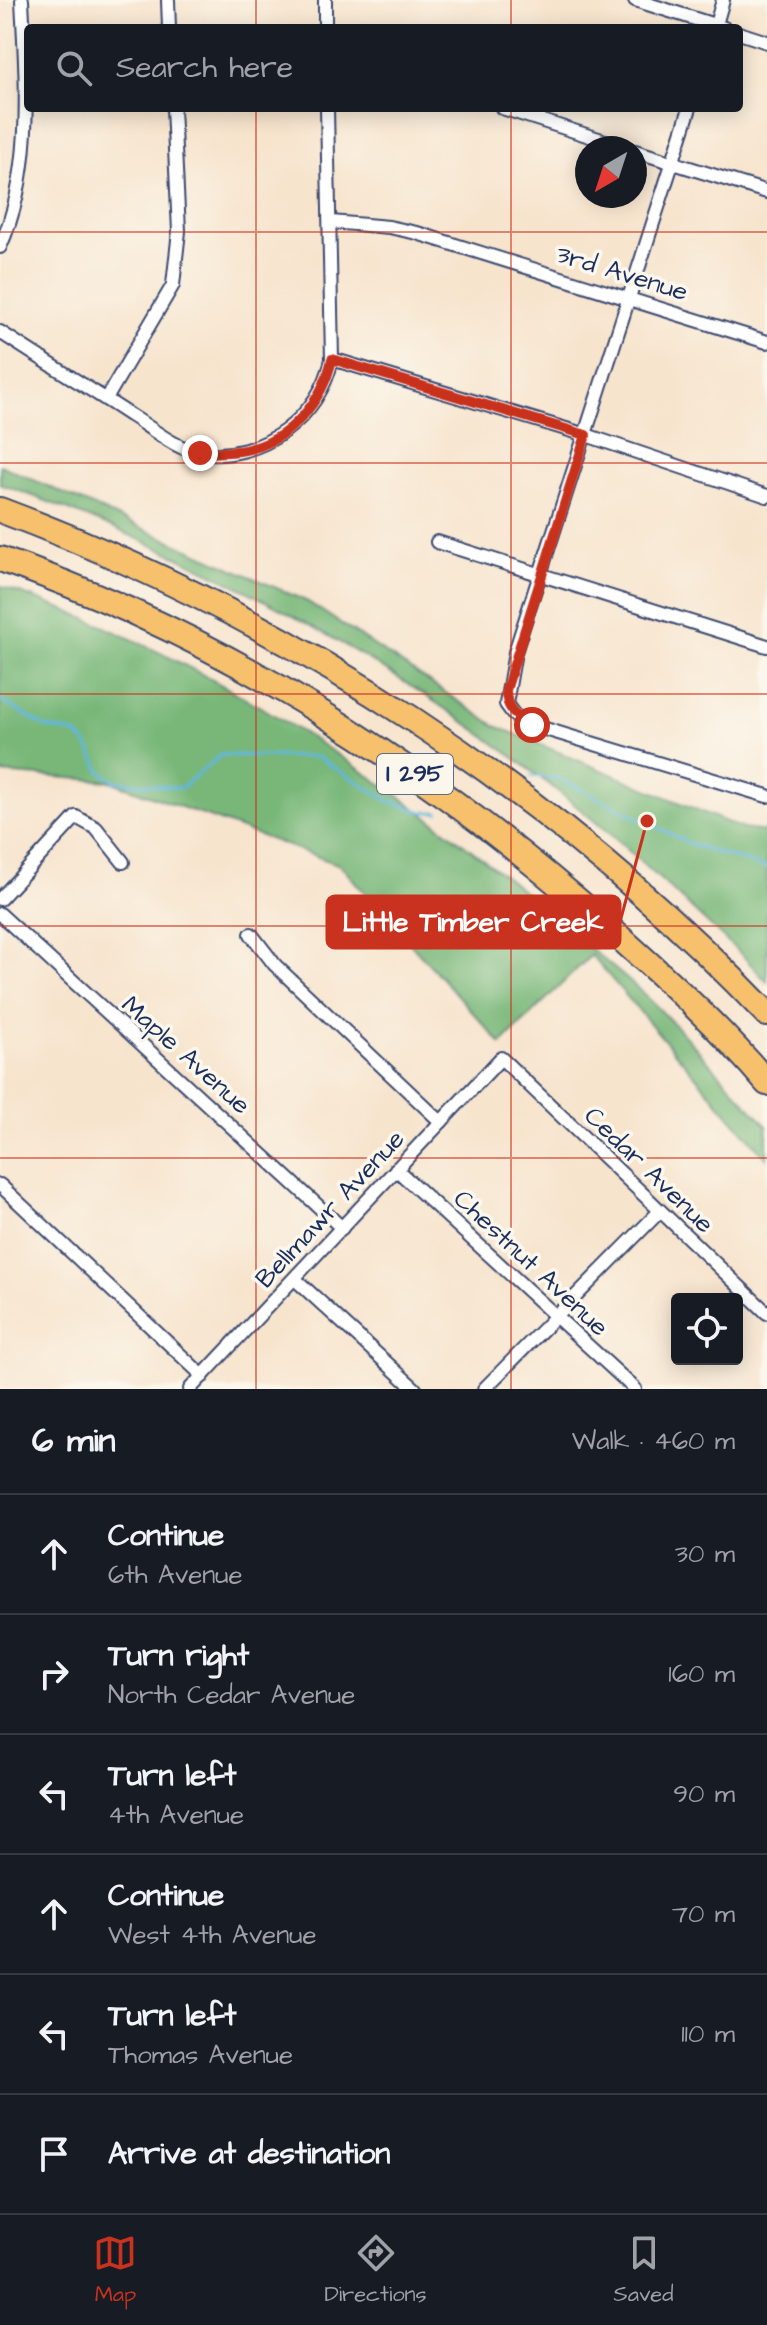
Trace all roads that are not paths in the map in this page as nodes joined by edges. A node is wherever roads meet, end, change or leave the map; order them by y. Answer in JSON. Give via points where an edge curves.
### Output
{"nodes":[{"id":1,"x":22,"y":0,"type":"edge"},
{"id":2,"x":168,"y":0,"type":"edge"},
{"id":3,"x":325,"y":0,"type":"edge"},
{"id":4,"x":635,"y":0,"type":"edge"},
{"id":5,"x":723,"y":0,"type":"edge"},
{"id":6,"x":169,"y":24,"type":"edge"},
{"id":7,"x":325,"y":24,"type":"edge"},
{"id":8,"x":709,"y":24,"type":"edge"},
{"id":9,"x":719,"y":24,"type":"edge"},
{"id":10,"x":743,"y":34,"type":"edge"},
{"id":11,"x":767,"y":42,"type":"edge"},
{"id":12,"x":173,"y":112,"type":"edge"},
{"id":13,"x":327,"y":112,"type":"edge"},
{"id":14,"x":516,"y":112,"type":"edge"},
{"id":15,"x":689,"y":112,"type":"edge"},
{"id":16,"x":590,"y":136,"type":"edge"},
{"id":17,"x":647,"y":155,"type":"edge"},
{"id":18,"x":672,"y":163,"type":"junction"},
{"id":19,"x":767,"y":192,"type":"edge"},
{"id":20,"x":331,"y":222,"type":"junction"},
{"id":21,"x":0,"y":247,"type":"edge"},
{"id":22,"x":630,"y":299,"type":"junction"},
{"id":23,"x":0,"y":332,"type":"edge"},
{"id":24,"x":767,"y":342,"type":"edge"},
{"id":25,"x":332,"y":359,"type":"junction"},
{"id":26,"x":106,"y":399,"type":"junction"},
{"id":27,"x":586,"y":435,"type":"junction"},
{"id":28,"x":767,"y":496,"type":"edge"},
{"id":29,"x":0,"y":510,"type":"edge"},
{"id":30,"x":437,"y":542,"type":"dead end"},
{"id":31,"x":0,"y":559,"type":"edge"},
{"id":32,"x":540,"y":575,"type":"junction"},
{"id":33,"x":767,"y":646,"type":"edge"},
{"id":34,"x":767,"y":780,"type":"edge"},
{"id":35,"x":761,"y":795,"type":"edge"},
{"id":36,"x":123,"y":862,"type":"dead end"},
{"id":37,"x":0,"y":899,"type":"edge"},
{"id":38,"x":0,"y":914,"type":"edge"},
{"id":39,"x":251,"y":934,"type":"dead end"},
{"id":40,"x":767,"y":1014,"type":"edge"},
{"id":41,"x":501,"y":1058,"type":"joint"},
{"id":42,"x":767,"y":1083,"type":"edge"},
{"id":43,"x":441,"y":1122,"type":"junction"},
{"id":44,"x":396,"y":1169,"type":"junction"},
{"id":45,"x":0,"y":1185,"type":"edge"},
{"id":46,"x":660,"y":1211,"type":"junction"},
{"id":47,"x":342,"y":1228,"type":"junction"},
{"id":48,"x":295,"y":1279,"type":"junction"},
{"id":49,"x":767,"y":1313,"type":"edge"},
{"id":50,"x":556,"y":1316,"type":"junction"},
{"id":51,"x":196,"y":1385,"type":"edge"},
{"id":52,"x":415,"y":1389,"type":"edge"},
{"id":53,"x":484,"y":1389,"type":"edge"},
{"id":54,"x":635,"y":1389,"type":"edge"}],
"edges":[{"from":1,"to":21,"type":"street","via":[[24,163],[14,216]]},
{"from":2,"to":6,"type":"street"},
{"from":3,"to":7,"type":"street"},
{"from":4,"to":8,"type":"street"},
{"from":5,"to":9,"type":"street"},
{"from":10,"to":11,"type":"street"},
{"from":12,"to":26,"type":"street","via":[[179,231],[173,285]]},
{"from":13,"to":20,"type":"street"},
{"from":14,"to":16,"type":"street"},
{"from":15,"to":18,"type":"street"},
{"from":17,"to":18,"type":"street"},
{"from":18,"to":19,"type":"street"},
{"from":18,"to":22,"type":"street"},
{"from":20,"to":22,"type":"street","name":"3rd Avenue","via":[[389,227]]},
{"from":20,"to":25,"type":"street"},
{"from":22,"to":24,"type":"street","name":"3rd Avenue"},
{"from":22,"to":27,"type":"street"},
{"from":23,"to":26,"type":"street"},
{"from":25,"to":26,"type":"street","via":[[328,379],[298,421],[244,450],[200,453]]},
{"from":25,"to":27,"type":"street"},
{"from":27,"to":28,"type":"street"},
{"from":27,"to":32,"type":"street"},
{"from":29,"to":40,"type":"highway","number":"I 295","via":[[112,556],[252,624],[480,763],[647,899]]},
{"from":30,"to":32,"type":"street"},
{"from":31,"to":42,"type":"highway","number":"I 295","via":[[197,642],[418,776],[612,931]]},
{"from":32,"to":33,"type":"street"},
{"from":32,"to":35,"type":"street","via":[[506,690],[511,711],[532,725]]},
{"from":34,"to":35,"type":"street"},
{"from":36,"to":37,"type":"street","via":[[96,828],[76,817]]},
{"from":38,"to":47,"type":"street","name":"Maple Avenue"},
{"from":39,"to":43,"type":"street","via":[[275,965]]},
{"from":41,"to":43,"type":"street","name":"Bellmawr Avenue"},
{"from":41,"to":46,"type":"street","name":"Cedar Avenue"},
{"from":43,"to":44,"type":"street","name":"Bellmawr Avenue"},
{"from":44,"to":47,"type":"street","name":"Bellmawr Avenue"},
{"from":44,"to":50,"type":"street","name":"Chestnut Avenue"},
{"from":45,"to":51,"type":"street"},
{"from":46,"to":49,"type":"street","name":"Cedar Avenue"},
{"from":46,"to":50,"type":"street"},
{"from":47,"to":48,"type":"street","name":"Bellmawr Avenue"},
{"from":48,"to":51,"type":"street","name":"Bellmawr Avenue"},
{"from":48,"to":52,"type":"street"},
{"from":50,"to":53,"type":"street"},
{"from":50,"to":54,"type":"street","name":"Chestnut Avenue"}]}
